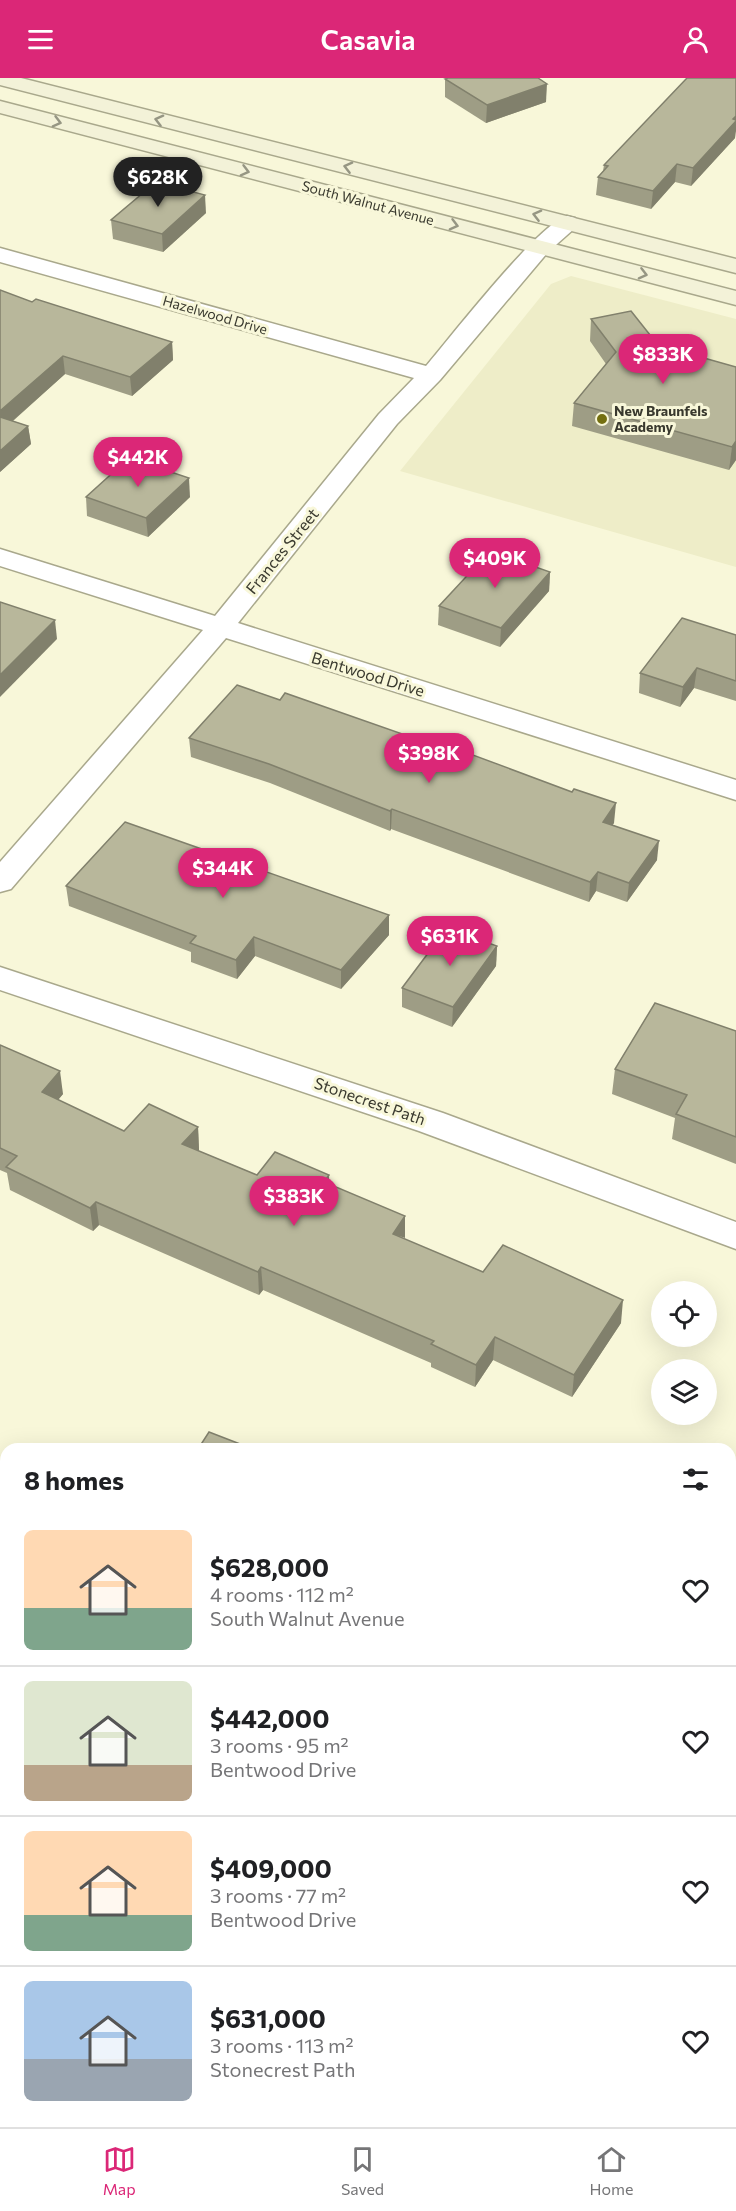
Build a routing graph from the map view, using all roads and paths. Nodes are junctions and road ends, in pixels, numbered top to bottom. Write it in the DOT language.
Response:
graph roads {
  1 [pos="0,79"];
  2 [pos="0,107"];
  3 [pos="567,223"];
  4 [pos="540,247"];
  5 [pos="0,255"];
  6 [pos="736,266"];
  7 [pos="736,298"];
  8 [pos="431,375"];
  9 [pos="0,557"];
  10 [pos="220,628"];
  11 [pos="736,790"];
  12 [pos="0,882"];
  13 [pos="0,978"];
  14 [pos="736,1236"];
  3 -- 1 [label="street, South Walnut Avenue, one-way"];
  2 -- 4 [label="street, South Walnut Avenue, one-way"];
  3 -- 4 [label="street, Frances Street"];
  3 -- 6 [label="street, South Walnut Avenue"];
  4 -- 7 [label="street, South Walnut Avenue, one-way"];
  4 -- 8 [label="street, Frances Street"];
  5 -- 8 [label="street, Hazelwood Drive"];
  8 -- 10 [label="street, Frances Street"];
  9 -- 10 [label="street, Bentwood Drive"];
  10 -- 11 [label="street, Bentwood Drive"];
  10 -- 12 [label="street, Frances Street"];
  13 -- 14 [label="street, Stonecrest Path"];
}
